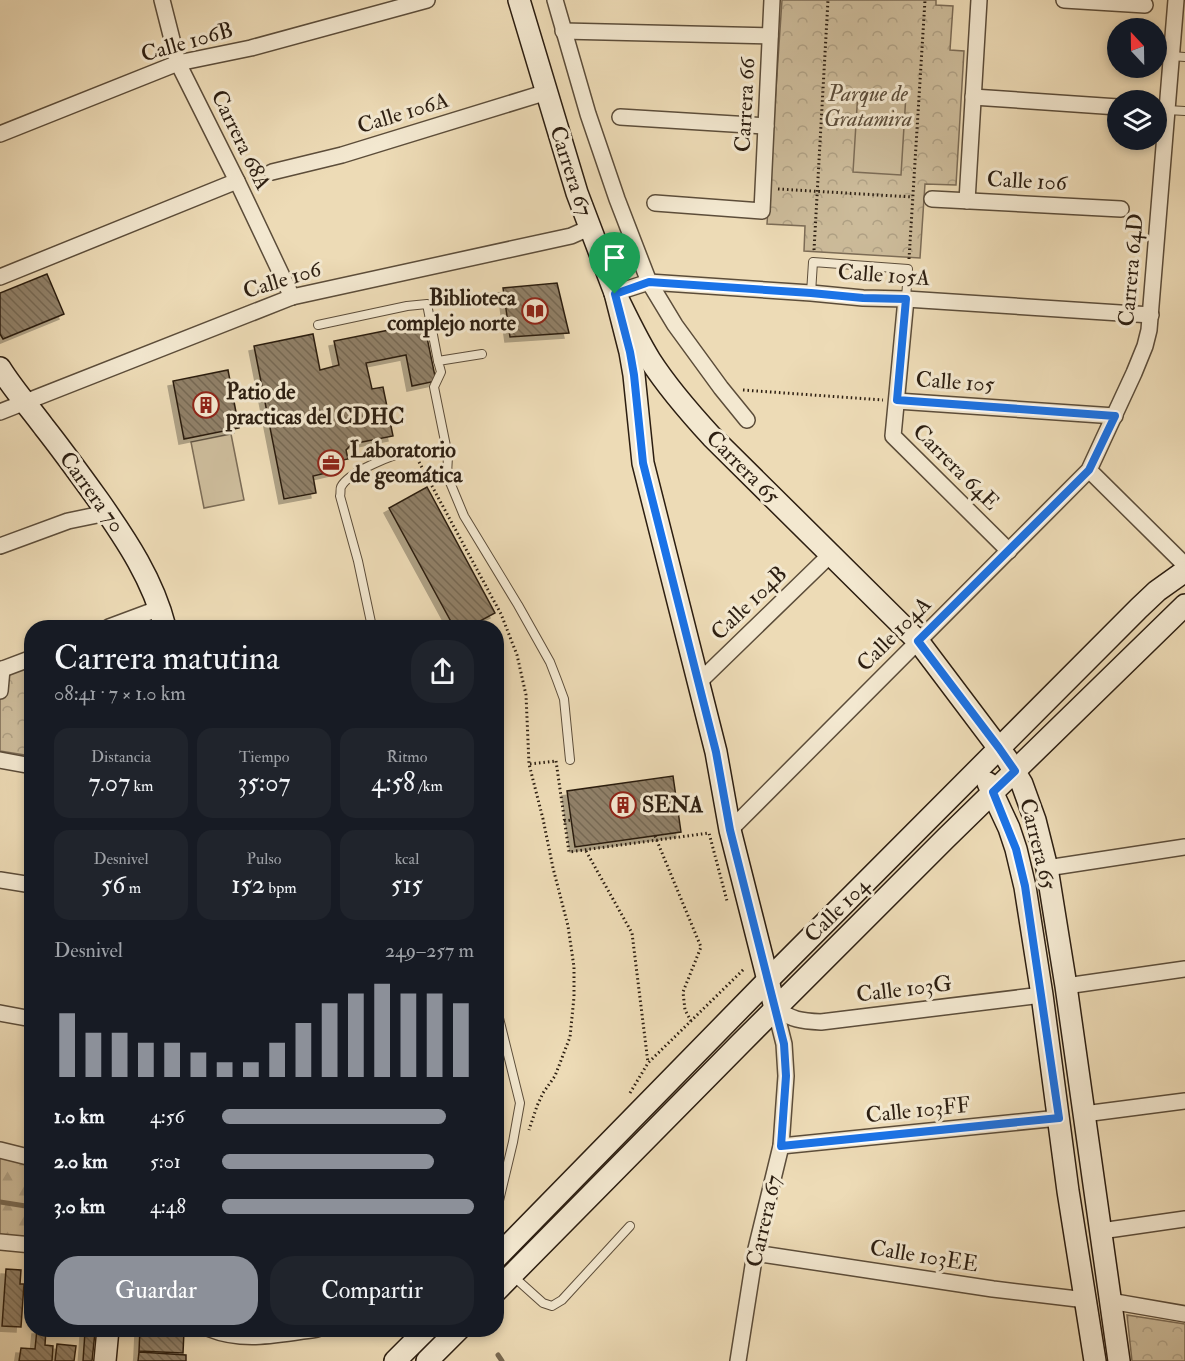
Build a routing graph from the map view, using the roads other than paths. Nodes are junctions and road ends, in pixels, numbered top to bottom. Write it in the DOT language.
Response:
graph roads {
  1 [pos="162,0"];
  2 [pos="427,0"];
  3 [pos="519,0"];
  4 [pos="555,0"];
  5 [pos="772,0"];
  6 [pos="978,0"];
  7 [pos="1064,0"];
  8 [pos="1176,0"];
  9 [pos="1145,5"];
  10 [pos="563,30"];
  11 [pos="770,36"];
  12 [pos="1178,57"];
  13 [pos="178,63"];
  14 [pos="547,93"];
  15 [pos="1167,93"];
  16 [pos="973,97"];
  17 [pos="1107,106"];
  18 [pos="1167,110"];
  19 [pos="1185,111"];
  20 [pos="620,117"];
  21 [pos="766,126"];
  22 [pos="0,134"];
  23 [pos="1160,150"];
  24 [pos="272,172"];
  25 [pos="237,181"];
  26 [pos="932,199"];
  27 [pos="967,201"];
  28 [pos="655,203"];
  29 [pos="1121,209"];
  30 [pos="589,228"];
  31 [pos="0,278"];
  32 [pos="649,282"];
  33 [pos="811,293"];
  34 [pos="615,294"];
  35 [pos="292,297"];
  36 [pos="906,299"];
  37 [pos="1151,315"];
  38 [pos="318,326"];
  39 [pos="482,354"];
  40 [pos="438,361"];
  41 [pos="0,368"];
  42 [pos="897,400"];
  43 [pos="25,402"];
  44 [pos="0,412"];
  45 [pos="1115,416"];
  46 [pos="747,420"];
  47 [pos="448,456"];
  48 [pos="1089,470"];
  49 [pos="107,513"];
  50 [pos="0,546"];
  51 [pos="1008,551"];
  52 [pos="831,554"];
  53 [pos="1185,565"];
  54 [pos="1185,571"];
  55 [pos="1185,605"];
  56 [pos="162,617"];
  57 [pos="146,620"];
  58 [pos="371,620"];
  59 [pos="918,641"];
  60 [pos="24,660"];
  61 [pos="1,669"];
  62 [pos="698,683"];
  63 [pos="0,691"];
  64 [pos="999,748"];
  65 [pos="0,760"];
  66 [pos="570,760"];
  67 [pos="24,764"];
  68 [pos="979,768"];
  69 [pos="1015,771"];
  70 [pos="993,792"];
  71 [pos="730,830"];
  72 [pos="1185,847"];
  73 [pos="1047,868"];
  74 [pos="0,880"];
  75 [pos="24,884"];
  76 [pos="1185,969"];
  77 [pos="768,980"];
  78 [pos="1066,986"];
  79 [pos="1042,995"];
  80 [pos="775,1008"];
  81 [pos="0,1013"];
  82 [pos="24,1018"];
  83 [pos="504,1038"];
  84 [pos="1185,1101"];
  85 [pos="1084,1114"];
  86 [pos="1059,1118"];
  87 [pos="781,1146"];
  88 [pos="0,1150"];
  89 [pos="24,1156"];
  90 [pos="504,1179"];
  91 [pos="1185,1219"];
  92 [pos="630,1226"];
  93 [pos="1101,1231"];
  94 [pos="0,1242"];
  95 [pos="24,1244"];
  96 [pos="504,1250"];
  97 [pos="755,1253"];
  98 [pos="511,1275"];
  99 [pos="504,1282"];
  100 [pos="1086,1300"];
  101 [pos="1110,1301"];
  102 [pos="1185,1314"];
  103 [pos="107,1337"];
  104 [pos="419,1337"];
  105 [pos="451,1337"];
  106 [pos="105,1361"];
  107 [pos="395,1361"];
  108 [pos="427,1361"];
  109 [pos="738,1361"];
  110 [pos="1095,1361"];
  111 [pos="1119,1361"];
  1 -- 13 [label="street, Carrera 68A"];
  2 -- 13 [label="street, Calle 106B"];
  3 -- 14 [label="main road, Carrera 67"];
  4 -- 10 [label="street, Carrera 67"];
  5 -- 11 [label="street, Carrera 66"];
  6 -- 16 [label="street"];
  7 -- 9 [label="street"];
  8 -- 12 [label="street, Carrera 64D"];
  10 -- 11 [label="street"];
  10 -- 32 [label="street, Carrera 67"];
  11 -- 21 [label="street, Carrera 66"];
  12 -- 15 [label="street, Carrera 64D"];
  13 -- 22 [label="street, Calle 106B"];
  13 -- 25 [label="street, Carrera 68A"];
  14 -- 24 [label="street, Calle 106A"];
  14 -- 30 [label="main road, Carrera 67"];
  16 -- 17 [label="street"];
  16 -- 27 [label="street"];
  18 -- 19 [label="lane"];
  20 -- 21 [label="street"];
  21 -- 28 [label="street, Carrera 66"];
  23 -- 37 [label="street, Carrera 64D"];
  25 -- 31 [label="street"];
  25 -- 35 [label="street, Carrera 68A"];
  26 -- 27 [label="street, Calle 106"];
  27 -- 29 [label="street, Calle 106"];
  30 -- 34 [label="main road, Carrera 67"];
  30 -- 35 [label="street, Calle 106"];
  32 -- 33 [label="street, Calle 105A"];
  32 -- 34 [label="street, Calle 105A"];
  32 -- 46 [label="street, Carrera 67"];
  33 -- 36 [label="street, Calle 105A"];
  33 -- 36 [label="lane"];
  34 -- 52 [label="main road, Carrera 65"];
  34 -- 62 [label="main road, Carrera 67"];
  35 -- 43 [label="street, Calle 106"];
  36 -- 37 [label="street, Calle 105A"];
  36 -- 42 [label="street, Carrera 64E"];
  37 -- 45 [label="street, Carrera 64D"];
  38 -- 40 [label="lane"];
  39 -- 40 [label="lane"];
  40 -- 47 [label="lane"];
  41 -- 43 [label="main road, Carrera 70"];
  42 -- 45 [label="street, Calle 105"];
  42 -- 51 [label="street, Carrera 64E"];
  43 -- 44 [label="street, Calle 106"];
  43 -- 49 [label="main road, Carrera 70"];
  45 -- 48 [label="street, Carrera 64D"];
  47 -- 58 [label="lane"];
  47 -- 66 [label="lane"];
  48 -- 51 [label="street, Calle 104A"];
  48 -- 53 [label="street"];
  49 -- 50 [label="street"];
  49 -- 56 [label="main road, Carrera 70"];
  51 -- 59 [label="street, Calle 104A"];
  52 -- 59 [label="main road, Carrera 65"];
  52 -- 62 [label="street, Calle 104B"];
  54 -- 64 [label="main road, Calle 104"];
  55 -- 69 [label="main road, Calle 104"];
  56 -- 57 [label="street"];
  59 -- 64 [label="main road, Carrera 65"];
  59 -- 71 [label="street, Calle 104A"];
  60 -- 61 [label="street"];
  61 -- 63 [label="street"];
  62 -- 71 [label="main road, Carrera 67"];
  64 -- 68 [label="main road, Calle 104"];
  64 -- 69 [label="main road, Carrera 65"];
  65 -- 67 [label="street"];
  68 -- 70 [label="main road, Carrera 65"];
  68 -- 77 [label="main road, Calle 104"];
  69 -- 70 [label="main road, Calle 104"];
  69 -- 73 [label="main road, Carrera 65"];
  70 -- 79 [label="main road, Carrera 65"];
  70 -- 80 [label="main road, Calle 104"];
  71 -- 77 [label="main road, Carrera 67"];
  72 -- 73 [label="street"];
  73 -- 78 [label="main road, Carrera 65"];
  74 -- 75 [label="street"];
  76 -- 78 [label="street"];
  77 -- 80 [label="main road, Carrera 67"];
  77 -- 96 [label="main road, Calle 104"];
  78 -- 85 [label="main road, Carrera 65"];
  79 -- 80 [label="street, Calle 103G"];
  79 -- 86 [label="main road, Carrera 65"];
  80 -- 87 [label="street, Carrera 67"];
  80 -- 98 [label="main road, Calle 104"];
  81 -- 82 [label="street"];
  83 -- 90 [label="lane"];
  84 -- 85 [label="street"];
  85 -- 93 [label="main road, Carrera 65"];
  86 -- 87 [label="street, Calle 103FF"];
  86 -- 100 [label="main road, Carrera 65"];
  87 -- 97 [label="street, Carrera 67"];
  88 -- 89 [label="street"];
  91 -- 93 [label="street"];
  92 -- 98 [label="lane"];
  93 -- 101 [label="main road, Carrera 65"];
  94 -- 95 [label="street"];
  97 -- 100 [label="street, Calle 103EE"];
  97 -- 109 [label="street, Carrera 67"];
  98 -- 99 [label="main road, Calle 104"];
  100 -- 110 [label="main road, Carrera 65"];
  101 -- 102 [label="street"];
  101 -- 111 [label="main road, Carrera 65"];
  103 -- 106 [label="main road"];
  104 -- 107 [label="main road"];
  105 -- 108 [label="main road"];
}
